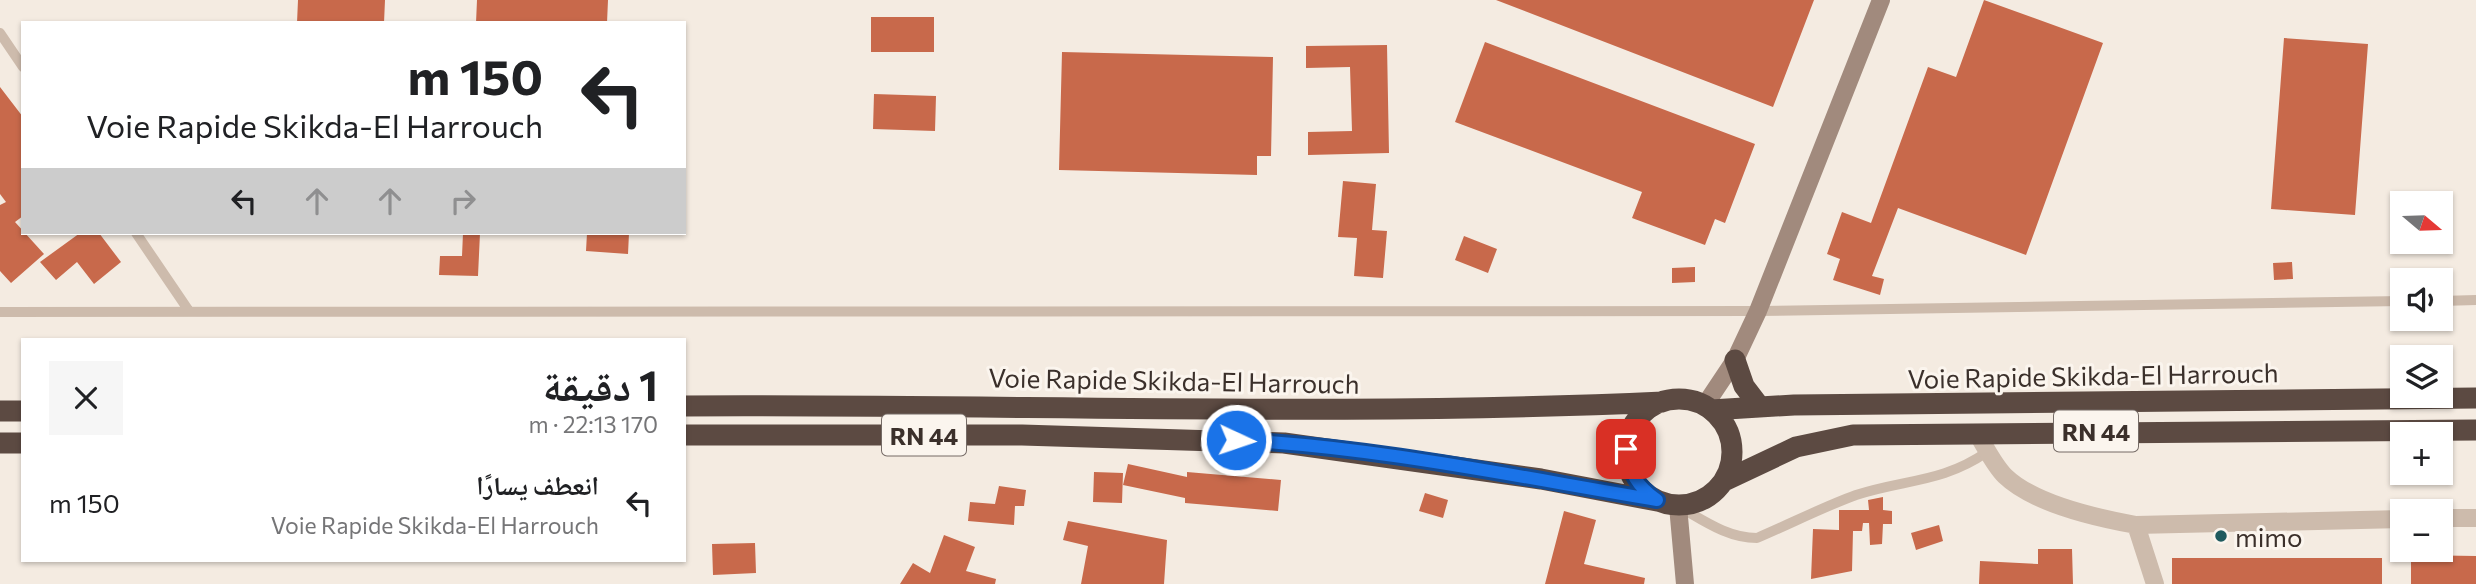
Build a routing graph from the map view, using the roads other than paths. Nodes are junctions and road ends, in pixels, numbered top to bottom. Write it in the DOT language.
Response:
graph roads {
  1 [pos="1881,0"];
  2 [pos="0,33"];
  3 [pos="21,64"];
  4 [pos="137,235"];
  5 [pos="2476,300"];
  6 [pos="2390,301"];
  7 [pos="2453,301"];
  8 [pos="189,311"];
  9 [pos="1758,311"];
  10 [pos="0,312"];
  11 [pos="1735,360"];
  12 [pos="2476,398"];
  13 [pos="1663,402"];
  14 [pos="686,407"];
  15 [pos="1708,407"];
  16 [pos="1760,407"];
  17 [pos="0,411"];
  18 [pos="21,411"];
  19 [pos="2476,430"];
  20 [pos="686,435"];
  21 [pos="0,443"];
  22 [pos="21,443"];
  23 [pos="1983,443"];
  24 [pos="1724,481"];
  25 [pos="1667,503"];
  26 [pos="2453,518"];
  27 [pos="2476,518"];
  28 [pos="2390,519"];
  29 [pos="2136,524"];
  30 [pos="1685,584"];
  31 [pos="2155,584"];
  1 -- 9 [label="street"];
  2 -- 3 [label="lane"];
  4 -- 8 [label="lane"];
  5 -- 7 [label="lane"];
  6 -- 9 [label="lane"];
  8 -- 9 [label="lane"];
  8 -- 10 [label="lane"];
  9 -- 11 [label="street"];
  11 -- 15 [label="street"];
  11 -- 16 [label="highway"];
  12 -- 16 [label="highway, Voie Rapide Skikda-El Harrouch / RN 44"];
  13 -- 14 [label="highway, Voie Rapide Skikda-El Harrouch / RN 44"];
  13 -- 15 [label="highway, Voie Rapide Skikda-El Harrouch"];
  13 -- 25 [label="highway"];
  15 -- 16 [label="highway, Voie Rapide Skikda-El Harrouch / RN 44"];
  15 -- 24 [label="highway"];
  17 -- 18 [label="highway"];
  19 -- 23 [label="highway, RN 44"];
  20 -- 25 [label="highway, RN 44"];
  21 -- 22 [label="highway"];
  23 -- 24 [label="highway, RN 44"];
  23 -- 25 [label="lane"];
  23 -- 29 [label="street"];
  24 -- 25 [label="highway"];
  25 -- 30 [label="street"];
  26 -- 27 [label="street"];
  28 -- 29 [label="street"];
  29 -- 31 [label="street"];
}
